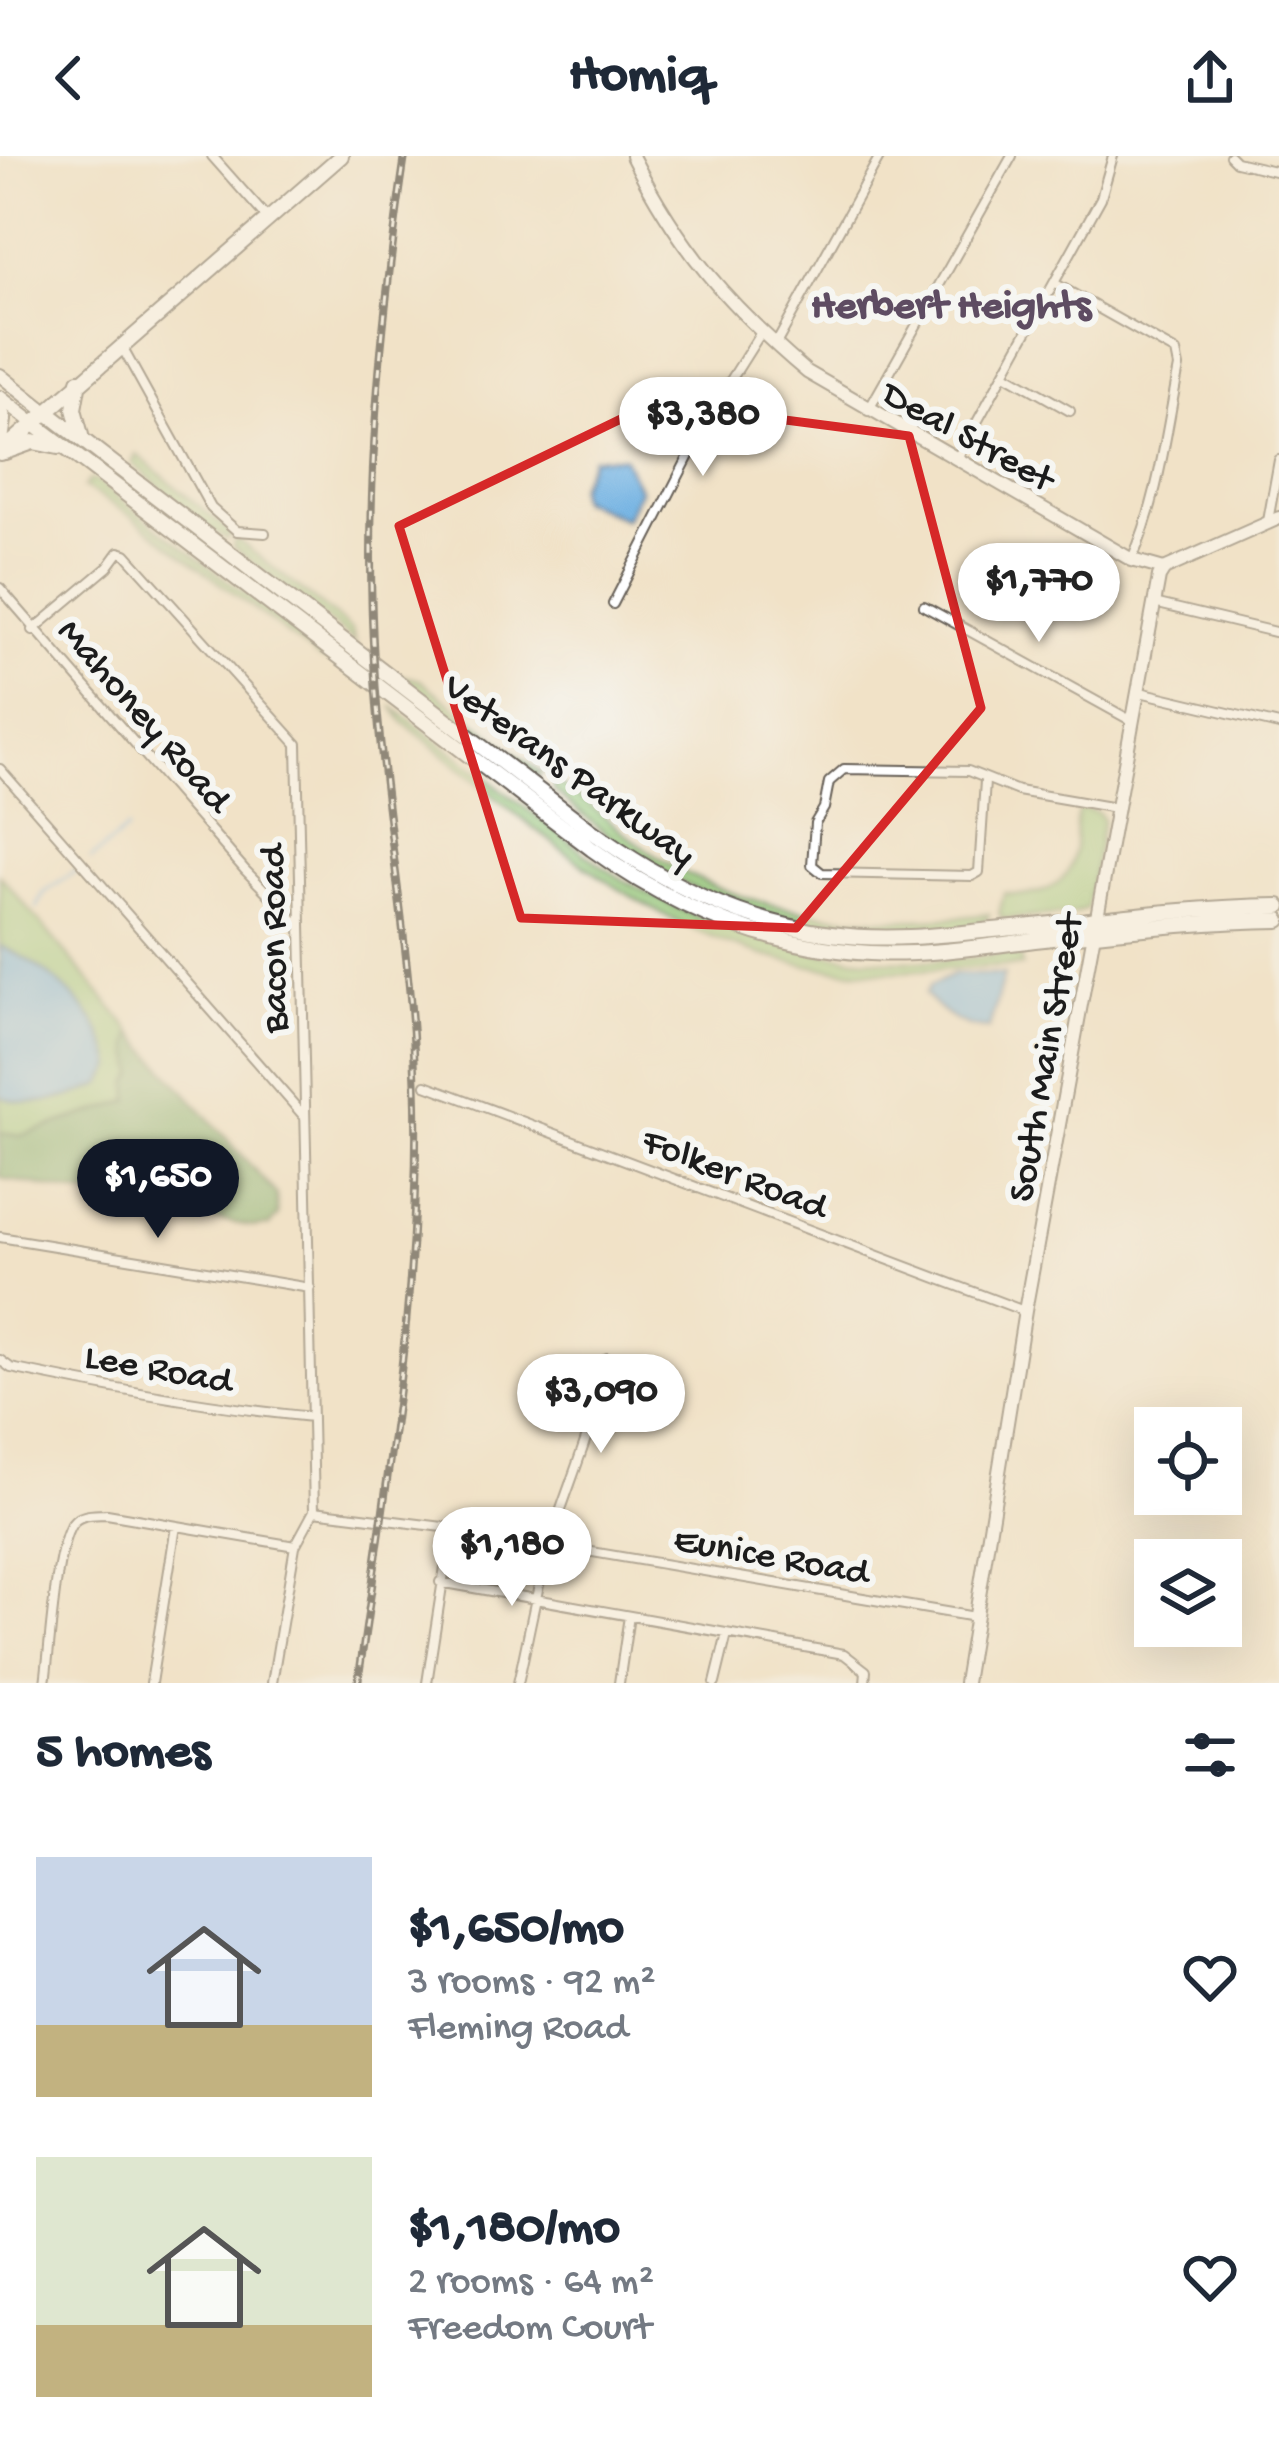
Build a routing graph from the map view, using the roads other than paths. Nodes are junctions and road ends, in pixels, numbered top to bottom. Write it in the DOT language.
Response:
graph roads {
  1 [pos="212,156"];
  2 [pos="341,156"];
  3 [pos="632,156"];
  4 [pos="880,156"];
  5 [pos="1012,156"];
  6 [pos="1113,156"];
  7 [pos="1233,159"];
  8 [pos="1279,172"];
  9 [pos="268,219"];
  10 [pos="1054,283"];
  11 [pos="760,334"];
  12 [pos="120,344"];
  13 [pos="775,345"];
  14 [pos="1005,374"];
  15 [pos="0,375"];
  16 [pos="80,381"];
  17 [pos="0,397"];
  18 [pos="0,408"];
  19 [pos="46,411"];
  20 [pos="868,411"];
  21 [pos="1070,411"];
  22 [pos="33,422"];
  23 [pos="83,440"];
  24 [pos="68,450"];
  25 [pos="0,451"];
  26 [pos="1279,460"];
  27 [pos="956,461"];
  28 [pos="1273,520"];
  29 [pos="265,533"];
  30 [pos="1132,560"];
  31 [pos="1164,569"];
  32 [pos="0,588"];
  33 [pos="1154,603"];
  34 [pos="613,604"];
  35 [pos="924,606"];
  36 [pos="33,630"];
  37 [pos="1279,633"];
  38 [pos="1140,692"];
  39 [pos="1133,722"];
  40 [pos="1279,725"];
  41 [pos="0,769"];
  42 [pos="985,781"];
  43 [pos="1118,808"];
  44 [pos="1279,906"];
  45 [pos="1279,920"];
  46 [pos="1097,925"];
  47 [pos="301,926"];
  48 [pos="426,1085"];
  49 [pos="304,1116"];
  50 [pos="0,1237"];
  51 [pos="310,1288"];
  52 [pos="1025,1311"];
  53 [pos="608,1358"];
  54 [pos="0,1360"];
  55 [pos="312,1417"];
  56 [pos="314,1511"];
  57 [pos="176,1526"];
  58 [pos="451,1528"];
  59 [pos="549,1544"];
  60 [pos="295,1546"];
  61 [pos="440,1582"];
  62 [pos="537,1598"];
  63 [pos="628,1616"];
  64 [pos="974,1617"];
  65 [pos="728,1634"];
  66 [pos="45,1683"];
  67 [pos="151,1683"];
  68 [pos="272,1683"];
  69 [pos="427,1683"];
  70 [pos="518,1683"];
  71 [pos="619,1683"];
  72 [pos="716,1683"];
  73 [pos="865,1683"];
  74 [pos="965,1683"];
  1 -- 9 [label="street"];
  2 -- 9 [label="main road"];
  3 -- 11 [label="street, Deal Street"];
  4 -- 13 [label="street"];
  5 -- 20 [label="street"];
  6 -- 10 [label="street"];
  7 -- 8 [label="street"];
  9 -- 12 [label="main road"];
  10 -- 14 [label="street"];
  10 -- 30 [label="street"];
  11 -- 13 [label="street, Deal Street"];
  11 -- 34 [label="street"];
  12 -- 16 [label="main road"];
  12 -- 29 [label="street"];
  13 -- 20 [label="street, Deal Street"];
  14 -- 21 [label="street"];
  14 -- 27 [label="street"];
  15 -- 19 [label="street, Veterans Parkway"];
  16 -- 19 [label="main road"];
  16 -- 23 [label="main road"];
  17 -- 22 [label="street, Veterans Parkway"];
  18 -- 25 [label="main road"];
  19 -- 22 [label="main road"];
  19 -- 23 [label="main road, Veterans Parkway"];
  20 -- 27 [label="street, Deal Street"];
  22 -- 24 [label="main road, Veterans Parkway"];
  22 -- 25 [label="main road"];
  23 -- 46 [label="main road, Veterans Parkway"];
  24 -- 25 [label="main road"];
  24 -- 46 [label="main road, Veterans Parkway"];
  26 -- 28 [label="street"];
  27 -- 30 [label="street, Deal Street"];
  28 -- 31 [label="street"];
  30 -- 31 [label="street, Deal Street"];
  31 -- 33 [label="street, South Main Street"];
  32 -- 36 [label="street, Mahoney Road"];
  33 -- 37 [label="street"];
  33 -- 38 [label="street, South Main Street"];
  35 -- 39 [label="street"];
  36 -- 47 [label="street, Mahoney Road"];
  36 -- 47 [label="street, Bacon Road"];
  38 -- 39 [label="street, South Main Street"];
  38 -- 40 [label="street"];
  39 -- 43 [label="street, South Main Street"];
  41 -- 49 [label="street"];
  42 -- 42 [label="street"];
  42 -- 43 [label="street"];
  43 -- 46 [label="street, South Main Street"];
  44 -- 46 [label="main road, Veterans Parkway"];
  45 -- 46 [label="main road, Veterans Parkway"];
  46 -- 52 [label="street, South Main Street"];
  47 -- 49 [label="street, Bacon Road"];
  48 -- 52 [label="street, Folker Road"];
  49 -- 51 [label="street, Bacon Road"];
  50 -- 51 [label="street"];
  51 -- 55 [label="street, Bacon Road"];
  52 -- 64 [label="street, South Main Street"];
  53 -- 59 [label="street"];
  54 -- 55 [label="street, Lee Road"];
  55 -- 56 [label="street, Bacon Road"];
  56 -- 58 [label="street, Eunice Road"];
  56 -- 60 [label="street"];
  57 -- 60 [label="street"];
  57 -- 66 [label="street"];
  57 -- 67 [label="street"];
  58 -- 59 [label="street, Eunice Road"];
  58 -- 61 [label="street"];
  59 -- 62 [label="street"];
  59 -- 64 [label="street, Eunice Road"];
  60 -- 68 [label="street"];
  61 -- 62 [label="street"];
  61 -- 69 [label="street"];
  62 -- 63 [label="street"];
  62 -- 70 [label="street"];
  63 -- 65 [label="street"];
  63 -- 71 [label="street"];
  64 -- 74 [label="street, South Main Street"];
  65 -- 72 [label="street"];
  65 -- 73 [label="street"];
}
